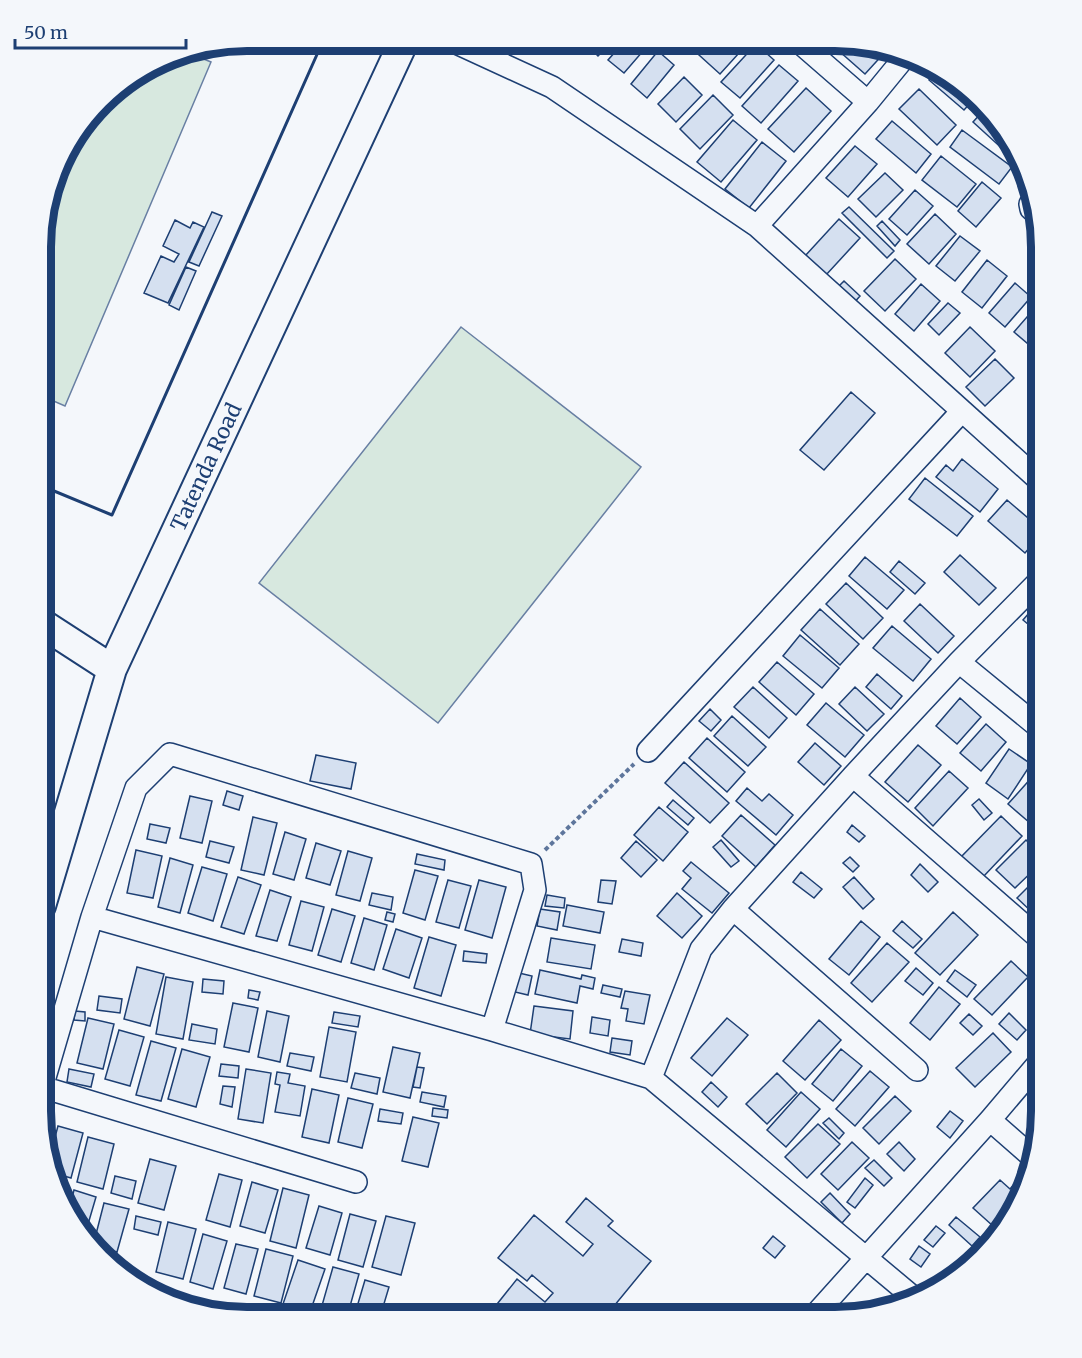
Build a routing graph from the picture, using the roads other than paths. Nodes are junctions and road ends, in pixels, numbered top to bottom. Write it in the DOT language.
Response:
graph roads {
  1 [pos="399,51"];
  2 [pos="474,51"];
  3 [pos="809,51"];
  4 [pos="900,63"];
  5 [pos="868,102"];
  6 [pos="757,226"];
  7 [pos="962,411"];
  8 [pos="1031,473"];
  9 [pos="1031,589"];
  10 [pos="51,629"];
  11 [pos="959,662"];
  12 [pos="112,669"];
  13 [pos="1031,721"];
  14 [pos="648,751"];
  15 [pos="853,776"];
  16 [pos="51,873"];
  17 [pos="733,909"];
  18 [pos="92,917"];
  19 [pos="1031,931"];
  20 [pos="492,1030"];
  21 [pos="51,1055"];
  22 [pos="917,1070"];
  23 [pos="1031,1072"];
  24 [pos="651,1078"];
  25 [pos="51,1092"];
  26 [pos="990,1120"];
  27 [pos="1026,1152"];
  28 [pos="356,1182"];
  29 [pos="866,1257"];
  30 [pos="908,1293"];
  31 [pos="822,1307"];
  1 -- 12 [label="street, Tatenda Road"];
  2 -- 6 [label="street"];
  3 -- 5 [label="street"];
  4 -- 5 [label="street"];
  5 -- 6 [label="street"];
  6 -- 7 [label="street"];
  7 -- 8 [label="street"];
  7 -- 14 [label="street"];
  9 -- 11 [label="street"];
  10 -- 12 [label="street"];
  11 -- 13 [label="street"];
  11 -- 15 [label="street"];
  12 -- 16 [label="street, Tatenda Road"];
  15 -- 17 [label="street"];
  15 -- 19 [label="street"];
  17 -- 22 [label="street"];
  17 -- 24 [label="street"];
  18 -- 20 [label="street"];
  18 -- 20 [label="street"];
  18 -- 21 [label="street"];
  20 -- 24 [label="street"];
  23 -- 26 [label="street"];
  24 -- 29 [label="street"];
  25 -- 28 [label="street"];
  26 -- 27 [label="street"];
  26 -- 29 [label="street"];
  29 -- 30 [label="street"];
  29 -- 31 [label="street"];
}
